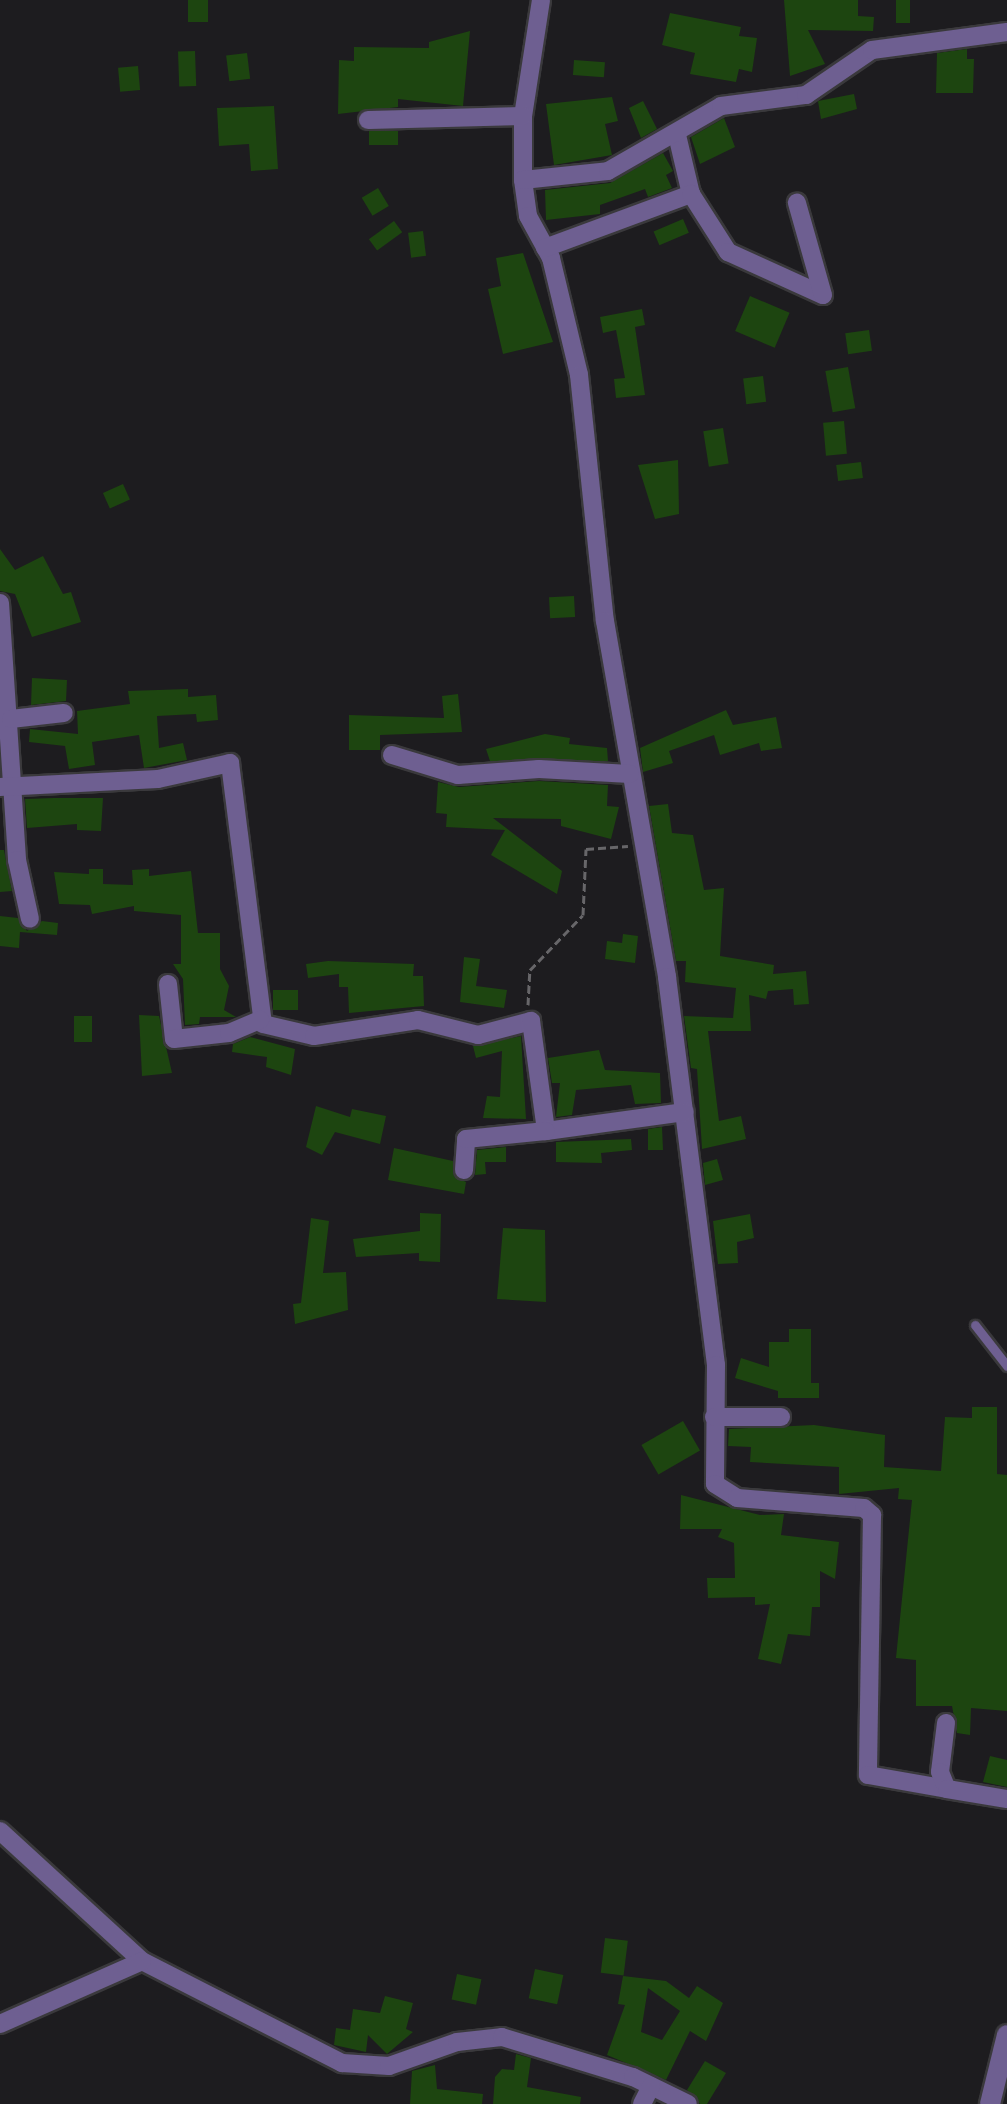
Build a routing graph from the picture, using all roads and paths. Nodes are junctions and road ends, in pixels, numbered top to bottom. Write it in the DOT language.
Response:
graph roads {
  1 [pos="541,0"];
  2 [pos="1007,32"];
  3 [pos="523,116"];
  4 [pos="368,120"];
  5 [pos="677,135"];
  6 [pos="523,180"];
  7 [pos="691,194"];
  8 [pos="797,203"];
  9 [pos="545,248"];
  10 [pos="0,603"];
  11 [pos="64,713"];
  12 [pos="11,719"];
  13 [pos="392,755"];
  14 [pos="630,774"];
  15 [pos="7,786"];
  16 [pos="640,845"];
  17 [pos="30,919"];
  18 [pos="168,984"];
  19 [pos="260,1020"];
  20 [pos="531,1021"];
  21 [pos="685,1112"];
  22 [pos="546,1131"];
  23 [pos="464,1170"];
  24 [pos="975,1325"];
  25 [pos="1007,1366"];
  26 [pos="714,1417"];
  27 [pos="781,1417"];
  28 [pos="946,1723"];
  29 [pos="947,1789"];
  30 [pos="1007,1799"];
  31 [pos="0,1831"];
  32 [pos="142,1961"];
  33 [pos="0,2024"];
  34 [pos="1007,2035"];
  35 [pos="651,2086"];
  36 [pos="642,2104"];
  37 [pos="688,2104"];
  38 [pos="990,2104"];
  1 -- 3 [label="street"];
  2 -- 5 [label="street"];
  3 -- 4 [label="street"];
  3 -- 6 [label="street"];
  5 -- 6 [label="street"];
  5 -- 7 [label="street"];
  6 -- 9 [label="street"];
  7 -- 8 [label="street"];
  7 -- 9 [label="street"];
  9 -- 14 [label="street"];
  10 -- 12 [label="street"];
  11 -- 12 [label="street"];
  12 -- 15 [label="street"];
  13 -- 14 [label="street"];
  14 -- 16 [label="street"];
  15 -- 17 [label="street"];
  15 -- 19 [label="street"];
  16 -- 20 [label="path"];
  16 -- 21 [label="street"];
  18 -- 19 [label="street"];
  19 -- 20 [label="street"];
  20 -- 22 [label="street"];
  21 -- 22 [label="street"];
  21 -- 26 [label="street"];
  22 -- 23 [label="street"];
  24 -- 25 [label="lane"];
  26 -- 27 [label="street"];
  26 -- 29 [label="street"];
  28 -- 29 [label="street"];
  29 -- 30 [label="street"];
  31 -- 32 [label="street"];
  32 -- 33 [label="street"];
  32 -- 35 [label="street"];
  34 -- 38 [label="street"];
  35 -- 36 [label="street"];
  35 -- 37 [label="street"];
}
